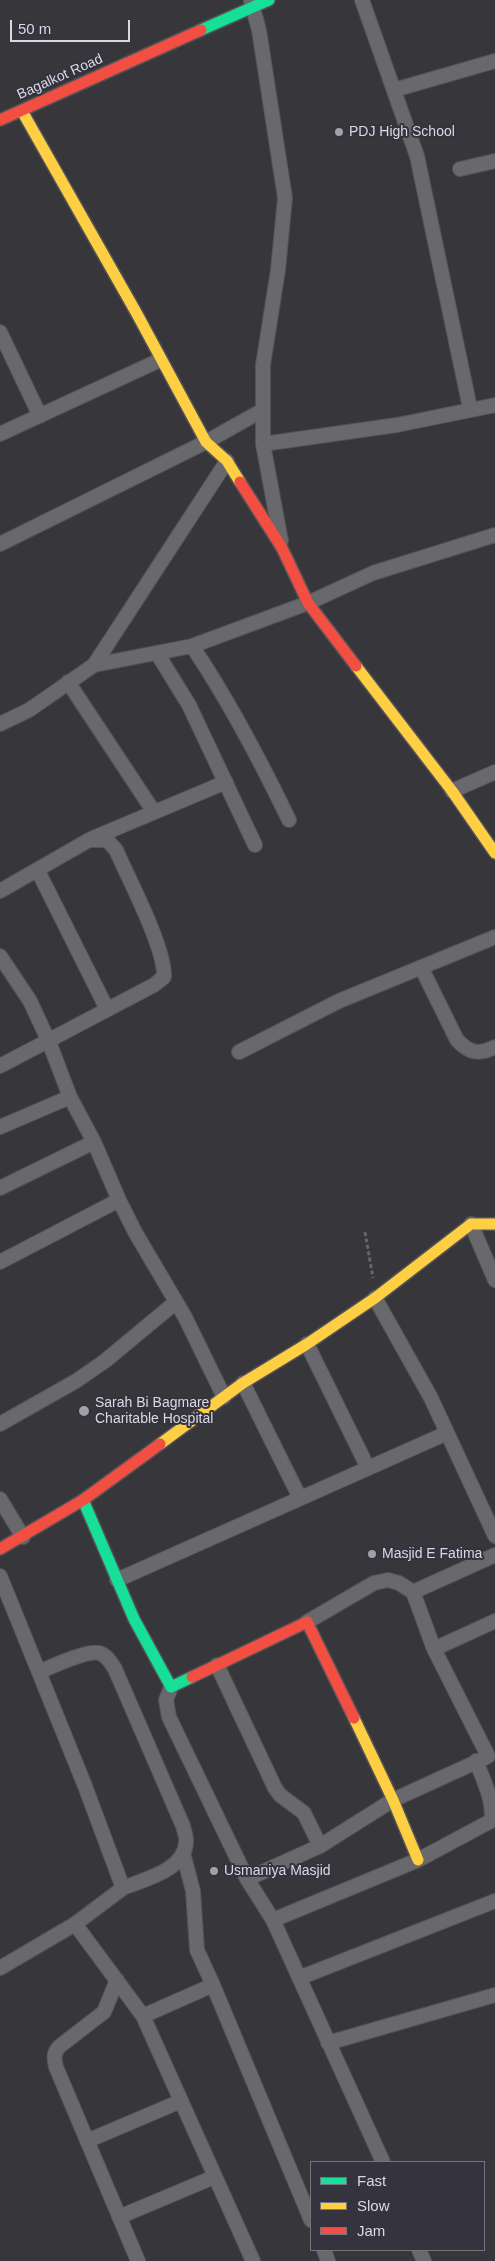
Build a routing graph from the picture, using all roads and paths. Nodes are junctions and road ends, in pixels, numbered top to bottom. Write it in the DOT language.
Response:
graph roads {
  1 [pos="269,0"];
  2 [pos="362,0"];
  3 [pos="252,3"];
  4 [pos="495,61"];
  5 [pos="394,90"];
  6 [pos="22,111"];
  7 [pos="0,120"];
  8 [pos="495,161"];
  9 [pos="460,169"];
  10 [pos="0,332"];
  11 [pos="160,360"];
  12 [pos="495,405"];
  13 [pos="470,408"];
  14 [pos="263,410"];
  15 [pos="40,416"];
  16 [pos="0,434"];
  17 [pos="206,442"];
  18 [pos="264,444"];
  19 [pos="227,461"];
  20 [pos="495,535"];
  21 [pos="0,544"];
  22 [pos="282,548"];
  23 [pos="308,603"];
  24 [pos="192,646"];
  25 [pos="158,652"];
  26 [pos="94,665"];
  27 [pos="68,682"];
  28 [pos="0,724"];
  29 [pos="495,772"];
  30 [pos="226,782"];
  31 [pos="452,792"];
  32 [pos="154,812"];
  33 [pos="290,820"];
  34 [pos="89,840"];
  35 [pos="255,845"];
  36 [pos="495,853"];
  37 [pos="38,871"];
  38 [pos="0,891"];
  39 [pos="495,937"];
  40 [pos="0,956"];
  41 [pos="421,967"];
  42 [pos="107,1009"];
  43 [pos="49,1042"];
  44 [pos="495,1047"];
  45 [pos="239,1052"];
  46 [pos="0,1066"];
  47 [pos="70,1097"];
  48 [pos="0,1127"];
  49 [pos="94,1142"];
  50 [pos="0,1188"];
  51 [pos="119,1200"];
  52 [pos="471,1224"];
  53 [pos="495,1224"];
  54 [pos="365,1232"];
  55 [pos="0,1262"];
  56 [pos="495,1280"];
  57 [pos="375,1298"];
  58 [pos="176,1302"];
  59 [pos="307,1344"];
  60 [pos="243,1383"];
  61 [pos="224,1397"];
  62 [pos="0,1424"];
  63 [pos="447,1432"];
  64 [pos="368,1468"];
  65 [pos="300,1498"];
  66 [pos="0,1499"];
  67 [pos="83,1500"];
  68 [pos="495,1536"];
  69 [pos="23,1537"];
  70 [pos="0,1549"];
  71 [pos="495,1555"];
  72 [pos="0,1576"];
  73 [pos="117,1580"];
  74 [pos="413,1592"];
  75 [pos="495,1621"];
  76 [pos="307,1622"];
  77 [pos="434,1649"];
  78 [pos="217,1665"];
  79 [pos="39,1672"];
  80 [pos="170,1686"];
  81 [pos="487,1757"];
  82 [pos="393,1800"];
  83 [pos="320,1846"];
  84 [pos="183,1853"];
  85 [pos="418,1860"];
  86 [pos="247,1879"];
  87 [pos="124,1888"];
  88 [pos="495,1901"];
  89 [pos="273,1920"];
  90 [pos="75,1924"];
  91 [pos="0,1968"];
  92 [pos="299,1978"];
  93 [pos="117,1980"];
  94 [pos="213,1985"];
  95 [pos="495,1995"];
  96 [pos="144,2016"];
  97 [pos="328,2043"];
  98 [pos="181,2101"];
  99 [pos="87,2142"];
  100 [pos="383,2161"];
  101 [pos="214,2177"];
  102 [pos="119,2218"];
  103 [pos="310,2218"];
  104 [pos="138,2261"];
  105 [pos="253,2261"];
  1 -- 3 [label="street, Bagalkot Road"];
  2 -- 5 [label="street"];
  3 -- 6 [label="street, Bagalkot Road"];
  3 -- 14 [label="street"];
  4 -- 5 [label="street"];
  5 -- 13 [label="street"];
  6 -- 7 [label="street, Bagalkot Road"];
  6 -- 11 [label="street"];
  8 -- 9 [label="street"];
  10 -- 15 [label="street"];
  11 -- 15 [label="street"];
  11 -- 17 [label="street"];
  12 -- 13 [label="street"];
  13 -- 18 [label="street"];
  14 -- 17 [label="street"];
  14 -- 18 [label="street"];
  15 -- 16 [label="street"];
  17 -- 19 [label="street"];
  17 -- 21 [label="street"];
  18 -- 22 [label="street"];
  19 -- 22 [label="street"];
  19 -- 26 [label="street"];
  20 -- 23 [label="street"];
  22 -- 23 [label="street"];
  23 -- 24 [label="street"];
  23 -- 31 [label="street"];
  24 -- 25 [label="street"];
  24 -- 33 [label="street"];
  25 -- 26 [label="street"];
  25 -- 30 [label="street"];
  26 -- 27 [label="street"];
  27 -- 28 [label="street"];
  27 -- 32 [label="street"];
  29 -- 31 [label="street"];
  30 -- 32 [label="street"];
  30 -- 35 [label="street"];
  31 -- 36 [label="street"];
  32 -- 34 [label="street"];
  34 -- 37 [label="street"];
  34 -- 42 [label="street"];
  37 -- 38 [label="street"];
  37 -- 42 [label="street"];
  39 -- 41 [label="street"];
  40 -- 43 [label="street"];
  41 -- 44 [label="street"];
  41 -- 45 [label="street"];
  42 -- 43 [label="street"];
  43 -- 46 [label="street"];
  43 -- 47 [label="street"];
  47 -- 48 [label="street"];
  47 -- 49 [label="street"];
  49 -- 50 [label="street"];
  49 -- 51 [label="street"];
  51 -- 55 [label="street"];
  51 -- 58 [label="street"];
  52 -- 53 [label="street"];
  52 -- 56 [label="street"];
  52 -- 57 [label="street"];
  54 -- 57 [label="path"];
  57 -- 59 [label="street"];
  57 -- 63 [label="street"];
  58 -- 61 [label="street"];
  58 -- 62 [label="street"];
  59 -- 60 [label="street"];
  59 -- 64 [label="street"];
  60 -- 61 [label="street"];
  60 -- 65 [label="street"];
  61 -- 67 [label="street"];
  63 -- 64 [label="street"];
  63 -- 68 [label="street"];
  64 -- 65 [label="street"];
  65 -- 73 [label="street"];
  66 -- 69 [label="street"];
  67 -- 69 [label="street"];
  67 -- 73 [label="street"];
  69 -- 70 [label="street"];
  71 -- 74 [label="street"];
  72 -- 79 [label="street"];
  73 -- 80 [label="street"];
  74 -- 76 [label="street"];
  74 -- 77 [label="street"];
  75 -- 77 [label="street"];
  76 -- 78 [label="street"];
  76 -- 82 [label="street"];
  77 -- 81 [label="street"];
  78 -- 80 [label="street"];
  78 -- 83 [label="street"];
  79 -- 84 [label="street"];
  79 -- 87 [label="street"];
  80 -- 86 [label="street"];
  81 -- 82 [label="street"];
  81 -- 85 [label="street"];
  82 -- 83 [label="street"];
  82 -- 85 [label="street"];
  83 -- 86 [label="street"];
  84 -- 87 [label="street"];
  84 -- 94 [label="street"];
  85 -- 89 [label="street"];
  86 -- 89 [label="street"];
  87 -- 90 [label="street"];
  88 -- 92 [label="street"];
  89 -- 92 [label="street"];
  90 -- 91 [label="street"];
  90 -- 93 [label="street"];
  92 -- 97 [label="street"];
  93 -- 96 [label="street"];
  93 -- 99 [label="street"];
  94 -- 96 [label="street"];
  94 -- 103 [label="street"];
  95 -- 97 [label="street"];
  96 -- 98 [label="street"];
  97 -- 100 [label="street"];
  98 -- 99 [label="street"];
  98 -- 101 [label="street"];
  99 -- 102 [label="street"];
  101 -- 102 [label="street"];
  101 -- 105 [label="street"];
  102 -- 104 [label="street"];
}
